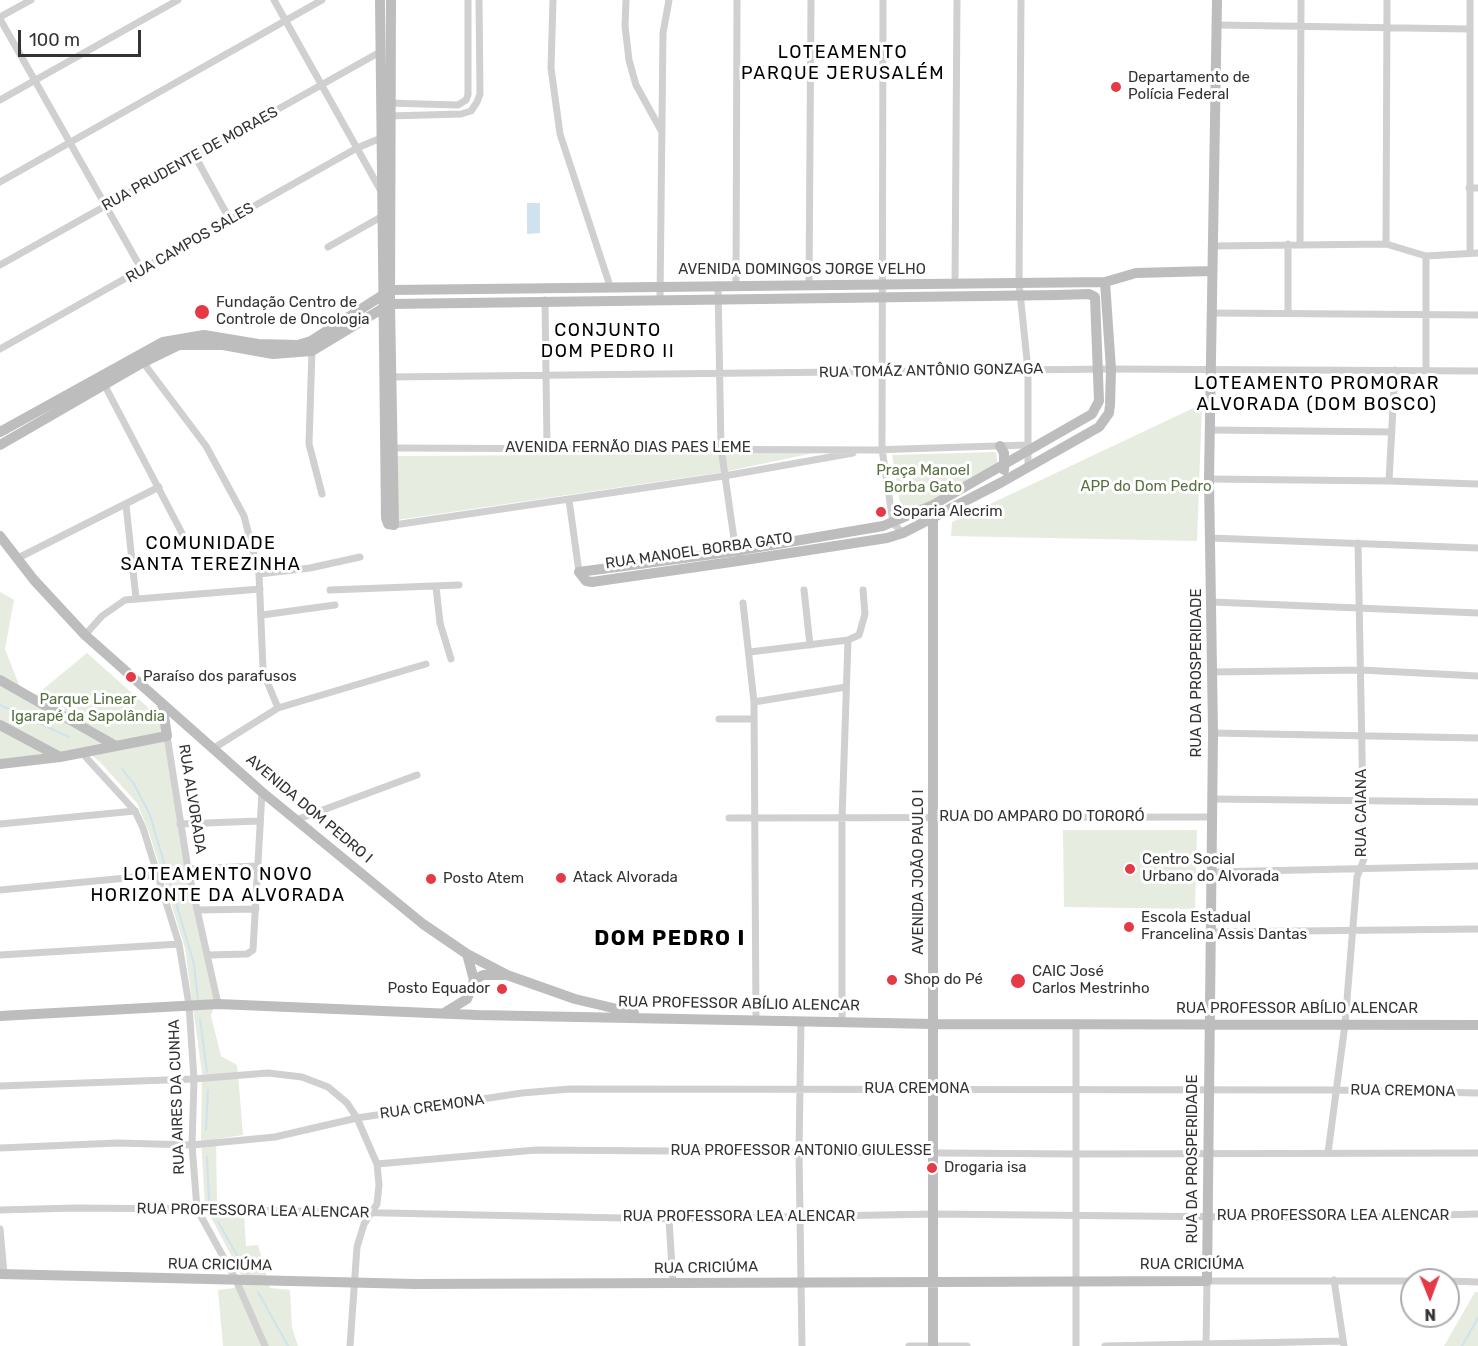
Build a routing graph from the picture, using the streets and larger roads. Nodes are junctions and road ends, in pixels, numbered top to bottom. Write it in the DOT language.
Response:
graph roads {
  1 [pos="31,0"];
  2 [pos="177,0"];
  3 [pos="274,0"];
  4 [pos="322,0"];
  5 [pos="380,0"];
  6 [pos="391,0"];
  7 [pos="468,0"];
  8 [pos="479,0"];
  9 [pos="553,0"];
  10 [pos="626,0"];
  11 [pos="669,0"];
  12 [pos="737,0"];
  13 [pos="811,0"];
  14 [pos="883,0"];
  15 [pos="957,0"];
  16 [pos="1021,0"];
  17 [pos="1217,0"];
  18 [pos="1301,0"];
  19 [pos="1387,0"];
  20 [pos="1470,0"];
  21 [pos="0,18"];
  22 [pos="285,21"];
  23 [pos="468,25"];
  24 [pos="479,25"];
  25 [pos="1217,25"];
  26 [pos="1300,26"];
  27 [pos="1386,28"];
  28 [pos="1469,29"];
  29 [pos="380,52"];
  30 [pos="35,81"];
  31 [pos="321,87"];
  32 [pos="480,94"];
  33 [pos="468,95"];
  34 [pos="0,100"];
  35 [pos="386,104"];
  36 [pos="1469,114"];
  37 [pos="1478,115"];
  38 [pos="386,116"];
  39 [pos="663,134"];
  40 [pos="381,138"];
  41 [pos="70,142"];
  42 [pos="357,148"];
  43 [pos="195,156"];
  44 [pos="0,182"];
  45 [pos="1469,188"];
  46 [pos="1478,188"];
  47 [pos="386,191"];
  48 [pos="105,205"];
  49 [pos="381,218"];
  50 [pos="230,220"];
  51 [pos="1288,244"];
  52 [pos="1300,244"];
  53 [pos="1386,244"];
  54 [pos="1212,246"];
  55 [pos="328,247"];
  56 [pos="1478,253"];
  57 [pos="1470,254"];
  58 [pos="1426,256"];
  59 [pos="0,265"];
  60 [pos="142,270"];
  61 [pos="1211,271"];
  62 [pos="1105,282"];
  63 [pos="881,284"];
  64 [pos="1019,284"];
  65 [pos="718,285"];
  66 [pos="736,285"];
  67 [pos="809,285"];
  68 [pos="955,285"];
  69 [pos="610,286"];
  70 [pos="660,286"];
  71 [pos="1022,295"];
  72 [pos="1095,297"];
  73 [pos="881,298"];
  74 [pos="387,299"];
  75 [pos="660,299"];
  76 [pos="718,299"];
  77 [pos="544,300"];
  78 [pos="1212,313"];
  79 [pos="1288,313"];
  80 [pos="1478,315"];
  81 [pos="1426,316"];
  82 [pos="311,346"];
  83 [pos="0,348"];
  84 [pos="140,358"];
  85 [pos="1212,368"];
  86 [pos="1099,369"];
  87 [pos="1111,369"];
  88 [pos="1028,370"];
  89 [pos="1395,370"];
  90 [pos="1426,370"];
  91 [pos="1478,371"];
  92 [pos="880,372"];
  93 [pos="720,373"];
  94 [pos="546,375"];
  95 [pos="388,378"];
  96 [pos="105,386"];
  97 [pos="1210,430"];
  98 [pos="0,432"];
  99 [pos="1392,432"];
  100 [pos="0,445"];
  101 [pos="1000,446"];
  102 [pos="547,447"];
  103 [pos="389,448"];
  104 [pos="721,448"];
  105 [pos="1027,448"];
  106 [pos="882,449"];
  107 [pos="872,450"];
  108 [pos="1004,464"];
  109 [pos="1028,467"];
  110 [pos="724,476"];
  111 [pos="1209,479"];
  112 [pos="1389,481"];
  113 [pos="1002,482"];
  114 [pos="1478,484"];
  115 [pos="159,488"];
  116 [pos="322,494"];
  117 [pos="568,500"];
  118 [pos="126,505"];
  119 [pos="933,505"];
  120 [pos="933,519"];
  121 [pos="893,523"];
  122 [pos="394,525"];
  123 [pos="903,533"];
  124 [pos="0,536"];
  125 [pos="184,537"];
  126 [pos="1210,538"];
  127 [pos="1358,543"];
  128 [pos="1478,548"];
  129 [pos="737,556"];
  130 [pos="360,557"];
  131 [pos="16,559"];
  132 [pos="579,572"];
  133 [pos="259,574"];
  134 [pos="459,585"];
  135 [pos="436,587"];
  136 [pos="260,589"];
  137 [pos="330,590"];
  138 [pos="804,590"];
  139 [pos="863,590"];
  140 [pos="136,598"];
  141 [pos="1212,602"];
  142 [pos="742,603"];
  143 [pos="335,605"];
  144 [pos="1359,607"];
  145 [pos="1478,613"];
  146 [pos="262,615"];
  147 [pos="85,635"];
  148 [pos="848,640"];
  149 [pos="810,645"];
  150 [pos="750,652"];
  151 [pos="451,659"];
  152 [pos="426,664"];
  153 [pos="263,669"];
  154 [pos="1361,670"];
  155 [pos="1213,672"];
  156 [pos="1478,676"];
  157 [pos="266,679"];
  158 [pos="0,680"];
  159 [pos="846,687"];
  160 [pos="754,702"];
  161 [pos="162,703"];
  162 [pos="278,708"];
  163 [pos="754,719"];
  164 [pos="719,720"];
  165 [pos="0,725"];
  166 [pos="1213,733"];
  167 [pos="167,735"];
  168 [pos="1362,735"];
  169 [pos="21,736"];
  170 [pos="1478,738"];
  171 [pos="116,746"];
  172 [pos="214,748"];
  173 [pos="82,753"];
  174 [pos="60,757"];
  175 [pos="24,762"];
  176 [pos="0,764"];
  177 [pos="417,775"];
  178 [pos="262,792"];
  179 [pos="1212,799"];
  180 [pos="1363,802"];
  181 [pos="1478,802"];
  182 [pos="135,811"];
  183 [pos="933,817"];
  184 [pos="1212,817"];
  185 [pos="729,818"];
  186 [pos="756,818"];
  187 [pos="842,819"];
  188 [pos="296,820"];
  189 [pos="259,821"];
  190 [pos="0,824"];
  191 [pos="180,824"];
  192 [pos="257,866"];
  193 [pos="1478,866"];
  194 [pos="1360,868"];
  195 [pos="188,869"];
  196 [pos="1212,872"];
  197 [pos="158,875"];
  198 [pos="0,890"];
  199 [pos="256,909"];
  200 [pos="198,910"];
  201 [pos="1478,929"];
  202 [pos="1210,932"];
  203 [pos="1353,932"];
  204 [pos="179,944"];
  205 [pos="466,954"];
  206 [pos="0,955"];
  207 [pos="207,955"];
  208 [pos="507,975"];
  209 [pos="474,980"];
  210 [pos="467,999"];
  211 [pos="575,999"];
  212 [pos="218,1004"];
  213 [pos="189,1005"];
  214 [pos="443,1014"];
  215 [pos="477,1015"];
  216 [pos="0,1016"];
  217 [pos="570,1017"];
  218 [pos="654,1018"];
  219 [pos="756,1020"];
  220 [pos="801,1021"];
  221 [pos="842,1021"];
  222 [pos="1076,1023"];
  223 [pos="1209,1023"];
  224 [pos="934,1024"];
  225 [pos="1345,1024"];
  226 [pos="1478,1025"];
  227 [pos="194,1079"];
  228 [pos="0,1086"];
  229 [pos="801,1089"];
  230 [pos="933,1089"];
  231 [pos="1076,1089"];
  232 [pos="1209,1089"];
  233 [pos="1336,1090"];
  234 [pos="1478,1093"];
  235 [pos="357,1118"];
  236 [pos="192,1145"];
  237 [pos="0,1148"];
  238 [pos="932,1151"];
  239 [pos="799,1152"];
  240 [pos="1328,1153"];
  241 [pos="1478,1153"];
  242 [pos="1076,1154"];
  243 [pos="1209,1154"];
  244 [pos="376,1164"];
  245 [pos="197,1209"];
  246 [pos="0,1210"];
  247 [pos="373,1214"];
  248 [pos="933,1214"];
  249 [pos="1478,1214"];
  250 [pos="1077,1216"];
  251 [pos="1209,1216"];
  252 [pos="801,1218"];
  253 [pos="669,1219"];
  254 [pos="0,1229"];
  255 [pos="2,1274"];
  256 [pos="236,1280"];
  257 [pos="1076,1280"];
  258 [pos="1334,1280"];
  259 [pos="801,1281"];
  260 [pos="934,1281"];
  261 [pos="1207,1281"];
  262 [pos="1400,1281"];
  263 [pos="1460,1281"];
  264 [pos="1478,1282"];
  265 [pos="354,1283"];
  266 [pos="673,1284"];
  267 [pos="1343,1343"];
  268 [pos="1206,1345"];
  269 [pos="265,1346"];
  270 [pos="350,1346"];
  271 [pos="802,1346"];
  272 [pos="909,1346"];
  273 [pos="933,1346"];
  274 [pos="967,1346"];
  275 [pos="1076,1346"];
  276 [pos="1105,1346"];
  1 -- 21 [label="street"];
  2 -- 30 [label="street"];
  3 -- 22 [label="street"];
  4 -- 22 [label="street"];
  5 -- 29 [label="street"];
  6 -- 35 [label="street"];
  7 -- 23 [label="street"];
  8 -- 24 [label="street"];
  9 -- 69 [label="street"];
  10 -- 39 [label="street"];
  11 -- 39 [label="street"];
  12 -- 66 [label="street"];
  13 -- 67 [label="street"];
  14 -- 63 [label="street"];
  15 -- 68 [label="street"];
  16 -- 64 [label="street"];
  17 -- 25 [label="street, RUA DA PROSPERIDADE"];
  18 -- 26 [label="street"];
  19 -- 27 [label="street"];
  20 -- 28 [label="street"];
  21 -- 30 [label="street"];
  22 -- 31 [label="street"];
  22 -- 41 [label="street"];
  23 -- 24 [label="street"];
  23 -- 33 [label="street"];
  24 -- 32 [label="street"];
  25 -- 26 [label="street"];
  25 -- 54 [label="street, RUA DA PROSPERIDADE"];
  26 -- 27 [label="street"];
  26 -- 52 [label="street"];
  27 -- 28 [label="street"];
  27 -- 53 [label="street"];
  28 -- 36 [label="street"];
  29 -- 31 [label="street, RUA PRUDENTE DE MORAES"];
  29 -- 35 [label="street"];
  30 -- 34 [label="street"];
  30 -- 41 [label="street"];
  31 -- 42 [label="street"];
  31 -- 43 [label="street, RUA PRUDENTE DE MORAES"];
  32 -- 33 [label="street"];
  32 -- 38 [label="street"];
  33 -- 35 [label="street"];
  35 -- 38 [label="street"];
  36 -- 37 [label="street"];
  36 -- 45 [label="street"];
  38 -- 40 [label="street"];
  38 -- 47 [label="street"];
  39 -- 70 [label="street"];
  40 -- 42 [label="street, RUA CAMPOS SALES"];
  40 -- 47 [label="street"];
  41 -- 44 [label="street"];
  41 -- 48 [label="street"];
  42 -- 47 [label="street"];
  42 -- 50 [label="street, RUA CAMPOS SALES"];
  43 -- 48 [label="street, RUA PRUDENTE DE MORAES"];
  43 -- 50 [label="street"];
  45 -- 46 [label="street"];
  45 -- 57 [label="street"];
  47 -- 49 [label="street"];
  47 -- 74 [label="street"];
  48 -- 59 [label="street, RUA PRUDENTE DE MORAES"];
  48 -- 60 [label="street"];
  49 -- 55 [label="street"];
  49 -- 74 [label="street"];
  50 -- 60 [label="street, RUA CAMPOS SALES"];
  51 -- 52 [label="street"];
  51 -- 54 [label="street"];
  51 -- 79 [label="street"];
  52 -- 53 [label="street"];
  53 -- 58 [label="street"];
  54 -- 61 [label="street, RUA DA PROSPERIDADE"];
  56 -- 57 [label="street"];
  57 -- 58 [label="street"];
  58 -- 81 [label="street"];
  60 -- 83 [label="street, RUA CAMPOS SALES"];
  61 -- 62 [label="street, AVENIDA DOMINGOS JORGE VELHO"];
  61 -- 78 [label="street, RUA DA PROSPERIDADE"];
  62 -- 64 [label="street, AVENIDA DOMINGOS JORGE VELHO"];
  62 -- 87 [label="street, RUA MANOEL BORBA GATO"];
  63 -- 67 [label="street, AVENIDA DOMINGOS JORGE VELHO"];
  63 -- 68 [label="street, AVENIDA DOMINGOS JORGE VELHO"];
  63 -- 73 [label="street"];
  64 -- 68 [label="street, AVENIDA DOMINGOS JORGE VELHO"];
  64 -- 71 [label="street"];
  65 -- 66 [label="street, AVENIDA DOMINGOS JORGE VELHO"];
  65 -- 70 [label="street, AVENIDA DOMINGOS JORGE VELHO"];
  65 -- 76 [label="street"];
  66 -- 67 [label="street, AVENIDA DOMINGOS JORGE VELHO"];
  69 -- 70 [label="street, AVENIDA DOMINGOS JORGE VELHO"];
  69 -- 74 [label="street, AVENIDA DOMINGOS JORGE VELHO"];
  70 -- 75 [label="street"];
  71 -- 72 [label="street, AVENIDA DOMINGOS JORGE VELHO"];
  71 -- 73 [label="street, AVENIDA DOMINGOS JORGE VELHO"];
  71 -- 88 [label="street"];
  72 -- 86 [label="street, RUA MANOEL BORBA GATO"];
  73 -- 76 [label="street, AVENIDA DOMINGOS JORGE VELHO"];
  73 -- 92 [label="street"];
  74 -- 77 [label="street, AVENIDA DOMINGOS JORGE VELHO"];
  74 -- 82 [label="street"];
  74 -- 95 [label="street"];
  75 -- 76 [label="street, AVENIDA DOMINGOS JORGE VELHO"];
  75 -- 77 [label="street, AVENIDA DOMINGOS JORGE VELHO"];
  76 -- 93 [label="street"];
  77 -- 94 [label="street"];
  78 -- 79 [label="street"];
  78 -- 85 [label="street, RUA DA PROSPERIDADE"];
  79 -- 81 [label="street"];
  80 -- 81 [label="street"];
  81 -- 90 [label="street"];
  82 -- 84 [label="street"];
  82 -- 116 [label="street"];
  84 -- 96 [label="street"];
  84 -- 98 [label="street"];
  84 -- 133 [label="street"];
  85 -- 87 [label="street, RUA TOMÁZ ANTÔNIO GONZAGA"];
  85 -- 89 [label="street, RUA TOMÁZ ANTÔNIO GONZAGA"];
  85 -- 97 [label="street, RUA DA PROSPERIDADE"];
  86 -- 87 [label="street, RUA TOMÁZ ANTÔNIO GONZAGA"];
  86 -- 88 [label="street, RUA TOMÁZ ANTÔNIO GONZAGA"];
  86 -- 105 [label="street, RUA MANOEL BORBA GATO"];
  87 -- 109 [label="street, RUA MANOEL BORBA GATO"];
  88 -- 92 [label="street, RUA TOMÁZ ANTÔNIO GONZAGA"];
  88 -- 105 [label="street"];
  89 -- 90 [label="street, RUA TOMÁZ ANTÔNIO GONZAGA"];
  89 -- 99 [label="street"];
  90 -- 91 [label="street, RUA TOMÁZ ANTÔNIO GONZAGA"];
  92 -- 93 [label="street, RUA TOMÁZ ANTÔNIO GONZAGA"];
  92 -- 106 [label="street"];
  93 -- 94 [label="street, RUA TOMÁZ ANTÔNIO GONZAGA"];
  93 -- 104 [label="street"];
  94 -- 95 [label="street, RUA TOMÁZ ANTÔNIO GONZAGA"];
  94 -- 102 [label="street"];
  95 -- 103 [label="street"];
  96 -- 100 [label="street"];
  96 -- 115 [label="street"];
  97 -- 99 [label="street"];
  97 -- 111 [label="street, RUA DA PROSPERIDADE"];
  99 -- 112 [label="street"];
  101 -- 105 [label="street, AVENIDA FERNÃO DIAS PAES LEME"];
  101 -- 106 [label="street, AVENIDA FERNÃO DIAS PAES LEME"];
  101 -- 108 [label="street"];
  102 -- 103 [label="street, AVENIDA FERNÃO DIAS PAES LEME"];
  102 -- 104 [label="street, AVENIDA FERNÃO DIAS PAES LEME"];
  103 -- 122 [label="street"];
  104 -- 107 [label="street, AVENIDA FERNÃO DIAS PAES LEME"];
  104 -- 110 [label="street"];
  105 -- 108 [label="street, RUA MANOEL BORBA GATO"];
  105 -- 109 [label="street"];
  106 -- 107 [label="street, AVENIDA FERNÃO DIAS PAES LEME"];
  106 -- 121 [label="street"];
  107 -- 110 [label="street, AVENIDA FERNÃO DIAS PAES LEME"];
  108 -- 113 [label="street"];
  108 -- 119 [label="street, RUA MANOEL BORBA GATO"];
  109 -- 113 [label="street, RUA MANOEL BORBA GATO"];
  110 -- 117 [label="street, AVENIDA FERNÃO DIAS PAES LEME"];
  110 -- 129 [label="street"];
  111 -- 112 [label="street"];
  111 -- 126 [label="street, RUA DA PROSPERIDADE"];
  112 -- 114 [label="street"];
  113 -- 120 [label="street, RUA MANOEL BORBA GATO"];
  115 -- 118 [label="street"];
  115 -- 125 [label="street"];
  117 -- 122 [label="street, AVENIDA FERNÃO DIAS PAES LEME"];
  117 -- 132 [label="street"];
  118 -- 131 [label="street"];
  118 -- 140 [label="street"];
  119 -- 120 [label="street, AVENIDA JOÃO PAULO I"];
  119 -- 121 [label="street, RUA MANOEL BORBA GATO"];
  120 -- 123 [label="street, RUA MANOEL BORBA GATO"];
  120 -- 183 [label="street, AVENIDA JOÃO PAULO I"];
  121 -- 123 [label="street"];
  121 -- 129 [label="street, RUA MANOEL BORBA GATO"];
  123 -- 129 [label="street, RUA MANOEL BORBA GATO"];
  124 -- 131 [label="street, AVENIDA DOM PEDRO I"];
  126 -- 127 [label="street"];
  126 -- 141 [label="street, RUA DA PROSPERIDADE"];
  127 -- 128 [label="street"];
  127 -- 144 [label="street, RUA CAIANA"];
  129 -- 132 [label="street, RUA MANOEL BORBA GATO"];
  130 -- 133 [label="street"];
  131 -- 147 [label="street, AVENIDA DOM PEDRO I"];
  133 -- 136 [label="street"];
  134 -- 135 [label="street"];
  135 -- 137 [label="street"];
  135 -- 151 [label="street"];
  136 -- 140 [label="street"];
  136 -- 146 [label="street"];
  138 -- 149 [label="street"];
  139 -- 148 [label="street"];
  140 -- 147 [label="street"];
  141 -- 144 [label="street"];
  141 -- 155 [label="street, RUA DA PROSPERIDADE"];
  142 -- 150 [label="street"];
  143 -- 146 [label="street"];
  144 -- 145 [label="street"];
  144 -- 154 [label="street, RUA CAIANA"];
  146 -- 153 [label="street"];
  147 -- 161 [label="street, AVENIDA DOM PEDRO I"];
  148 -- 149 [label="street"];
  148 -- 159 [label="street"];
  149 -- 150 [label="street"];
  150 -- 160 [label="street"];
  152 -- 162 [label="street"];
  154 -- 155 [label="street"];
  154 -- 156 [label="street"];
  154 -- 168 [label="street, RUA CAIANA"];
  155 -- 166 [label="street, RUA DA PROSPERIDADE"];
  157 -- 162 [label="street"];
  158 -- 171 [label="street"];
  159 -- 160 [label="street"];
  159 -- 187 [label="street"];
  160 -- 163 [label="street"];
  161 -- 167 [label="street, RUA ALVORADA"];
  161 -- 172 [label="street, AVENIDA DOM PEDRO I"];
  162 -- 172 [label="street"];
  163 -- 164 [label="street"];
  163 -- 186 [label="street"];
  165 -- 169 [label="street"];
  166 -- 168 [label="street"];
  166 -- 179 [label="street, RUA DA PROSPERIDADE"];
  167 -- 171 [label="street"];
  167 -- 191 [label="street, RUA ALVORADA"];
  168 -- 170 [label="street"];
  168 -- 180 [label="street, RUA CAIANA"];
  169 -- 174 [label="street"];
  169 -- 175 [label="street"];
  171 -- 173 [label="street"];
  172 -- 178 [label="street, AVENIDA DOM PEDRO I"];
  173 -- 174 [label="street"];
  173 -- 182 [label="street, RUA AIRES DA CUNHA"];
  174 -- 175 [label="street"];
  175 -- 176 [label="street"];
  177 -- 188 [label="street"];
  178 -- 188 [label="street, AVENIDA DOM PEDRO I"];
  178 -- 189 [label="street"];
  179 -- 180 [label="street"];
  179 -- 184 [label="street, RUA DA PROSPERIDADE"];
  180 -- 181 [label="street"];
  180 -- 194 [label="street, RUA CAIANA"];
  182 -- 190 [label="street"];
  182 -- 197 [label="street, RUA AIRES DA CUNHA"];
  183 -- 184 [label="street, RUA DO AMPARO DO TORORÓ"];
  183 -- 187 [label="street, RUA DO AMPARO DO TORORÓ"];
  183 -- 224 [label="street, AVENIDA JOÃO PAULO I"];
  184 -- 196 [label="street, RUA DA PROSPERIDADE"];
  185 -- 186 [label="street, RUA DO AMPARO DO TORORÓ"];
  186 -- 187 [label="street, RUA DO AMPARO DO TORORÓ"];
  186 -- 219 [label="street"];
  187 -- 221 [label="street"];
  188 -- 205 [label="street, AVENIDA DOM PEDRO I"];
  189 -- 191 [label="street"];
  189 -- 192 [label="street"];
  191 -- 195 [label="street, RUA ALVORADA"];
  192 -- 195 [label="street"];
  192 -- 199 [label="street"];
  193 -- 194 [label="street"];
  194 -- 196 [label="street"];
  194 -- 203 [label="street, RUA CAIANA"];
  195 -- 200 [label="street, RUA ALVORADA"];
  196 -- 202 [label="street, RUA DA PROSPERIDADE"];
  197 -- 198 [label="street"];
  197 -- 204 [label="street, RUA AIRES DA CUNHA"];
  199 -- 200 [label="street"];
  199 -- 207 [label="street"];
  200 -- 207 [label="street, RUA ALVORADA"];
  201 -- 203 [label="street"];
  202 -- 203 [label="street"];
  202 -- 223 [label="street, RUA DA PROSPERIDADE"];
  203 -- 225 [label="street, RUA CAIANA"];
  204 -- 206 [label="street"];
  204 -- 213 [label="street, RUA AIRES DA CUNHA"];
  205 -- 208 [label="street, AVENIDA DOM PEDRO I"];
  205 -- 209 [label="street"];
  207 -- 212 [label="street, RUA ALVORADA"];
  208 -- 209 [label="street"];
  208 -- 211 [label="street, AVENIDA DOM PEDRO I"];
  209 -- 210 [label="street"];
  210 -- 214 [label="street"];
  210 -- 215 [label="street"];
  211 -- 217 [label="street"];
  211 -- 218 [label="street, AVENIDA DOM PEDRO I"];
  212 -- 213 [label="street, RUA PROFESSOR ABÍLIO ALENCAR"];
  212 -- 214 [label="street, RUA PROFESSOR ABÍLIO ALENCAR"];
  213 -- 216 [label="street, RUA PROFESSOR ABÍLIO ALENCAR"];
  213 -- 227 [label="street, RUA AIRES DA CUNHA"];
  214 -- 215 [label="street, RUA PROFESSOR ABÍLIO ALENCAR"];
  215 -- 217 [label="street, RUA PROFESSOR ABÍLIO ALENCAR"];
  217 -- 218 [label="street, RUA PROFESSOR ABÍLIO ALENCAR"];
  218 -- 219 [label="street, RUA PROFESSOR ABÍLIO ALENCAR"];
  219 -- 220 [label="street, RUA PROFESSOR ABÍLIO ALENCAR"];
  220 -- 221 [label="street, RUA PROFESSOR ABÍLIO ALENCAR"];
  220 -- 229 [label="street"];
  221 -- 224 [label="street, RUA PROFESSOR ABÍLIO ALENCAR"];
  222 -- 223 [label="street, RUA PROFESSOR ABÍLIO ALENCAR"];
  222 -- 224 [label="street, RUA PROFESSOR ABÍLIO ALENCAR"];
  222 -- 231 [label="street"];
  223 -- 225 [label="street, RUA PROFESSOR ABÍLIO ALENCAR"];
  223 -- 232 [label="street, RUA DA PROSPERIDADE"];
  224 -- 230 [label="street, AVENIDA JOÃO PAULO I"];
  225 -- 226 [label="street, RUA PROFESSOR ABÍLIO ALENCAR"];
  225 -- 233 [label="street, RUA CAIANA"];
  227 -- 228 [label="street"];
  227 -- 235 [label="street"];
  227 -- 236 [label="street, RUA AIRES DA CUNHA"];
  229 -- 230 [label="street, RUA CREMONA"];
  229 -- 235 [label="street, RUA CREMONA"];
  229 -- 239 [label="street"];
  230 -- 231 [label="street, RUA CREMONA"];
  230 -- 238 [label="street, AVENIDA JOÃO PAULO I"];
  231 -- 232 [label="street, RUA CREMONA"];
  231 -- 242 [label="street"];
  232 -- 233 [label="street, RUA CREMONA"];
  232 -- 243 [label="street, RUA DA PROSPERIDADE"];
  233 -- 234 [label="street, RUA CREMONA"];
  233 -- 240 [label="street, RUA CAIANA"];
  235 -- 236 [label="street, RUA CREMONA"];
  235 -- 244 [label="street"];
  236 -- 237 [label="street, RUA CREMONA"];
  236 -- 245 [label="street, RUA AIRES DA CUNHA"];
  238 -- 239 [label="street, RUA PROFESSOR ANTONIO GIULESSE"];
  238 -- 242 [label="street, RUA PROFESSOR ANTONIO GIULESSE"];
  238 -- 248 [label="street, AVENIDA JOÃO PAULO I"];
  239 -- 244 [label="street, RUA PROFESSOR ANTONIO GIULESSE"];
  239 -- 252 [label="street"];
  240 -- 241 [label="street, RUA PROFESSOR ANTONIO GIULESSE"];
  240 -- 243 [label="street, RUA PROFESSOR ANTONIO GIULESSE"];
  242 -- 243 [label="street, RUA PROFESSOR ANTONIO GIULESSE"];
  242 -- 250 [label="street"];
  243 -- 251 [label="street, RUA DA PROSPERIDADE"];
  244 -- 247 [label="street"];
  245 -- 246 [label="street, RUA PROFESSORA LEA ALENCAR"];
  245 -- 247 [label="street, RUA PROFESSORA LEA ALENCAR"];
  245 -- 256 [label="street, RUA AIRES DA CUNHA"];
  247 -- 253 [label="street, RUA PROFESSORA LEA ALENCAR"];
  247 -- 265 [label="street"];
  248 -- 250 [label="street, RUA PROFESSORA LEA ALENCAR"];
  248 -- 252 [label="street, RUA PROFESSORA LEA ALENCAR"];
  248 -- 260 [label="street, AVENIDA JOÃO PAULO I"];
  249 -- 251 [label="street, RUA PROFESSORA LEA ALENCAR"];
  250 -- 251 [label="street, RUA PROFESSORA LEA ALENCAR"];
  250 -- 257 [label="street"];
  251 -- 261 [label="street, RUA DA PROSPERIDADE"];
  252 -- 253 [label="street, RUA PROFESSORA LEA ALENCAR"];
  252 -- 259 [label="street"];
  253 -- 266 [label="street"];
  254 -- 255 [label="street"];
  255 -- 256 [label="street, RUA CRICIÚMA"];
  256 -- 265 [label="street, RUA CRICIÚMA"];
  256 -- 269 [label="street, RUA AIRES DA CUNHA"];
  257 -- 260 [label="street, RUA CRICIÚMA"];
  257 -- 261 [label="street, RUA CRICIÚMA"];
  257 -- 275 [label="street"];
  258 -- 261 [label="street, RUA CRICIÚMA"];
  258 -- 262 [label="street, RUA CRICIÚMA"];
  258 -- 267 [label="street"];
  259 -- 260 [label="street, RUA CRICIÚMA"];
  259 -- 266 [label="street, RUA CRICIÚMA"];
  259 -- 271 [label="street"];
  260 -- 273 [label="street, AVENIDA JOÃO PAULO I"];
  261 -- 268 [label="street, RUA DA PROSPERIDADE"];
  263 -- 264 [label="street"];
  265 -- 266 [label="street, RUA CRICIÚMA"];
  265 -- 270 [label="street"];
  267 -- 268 [label="street"];
  268 -- 276 [label="street"];
  272 -- 273 [label="street"];
  273 -- 274 [label="street"];
}
